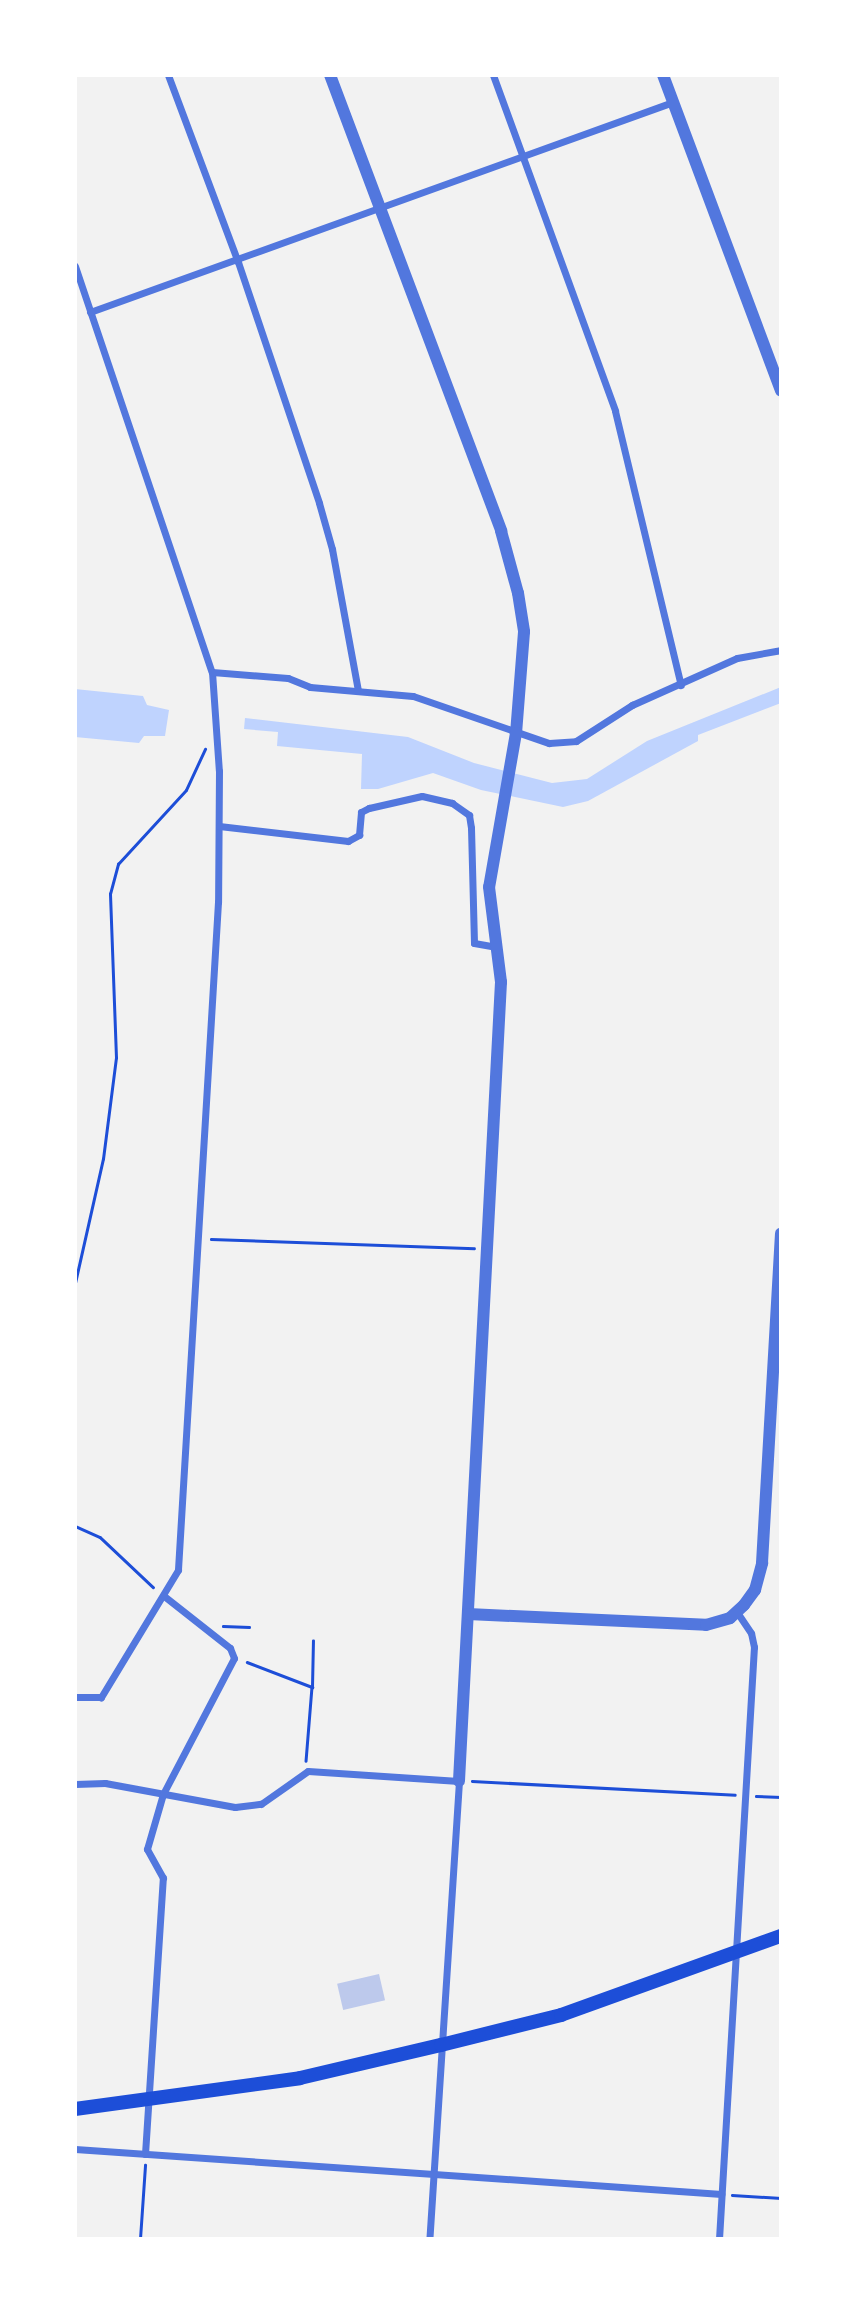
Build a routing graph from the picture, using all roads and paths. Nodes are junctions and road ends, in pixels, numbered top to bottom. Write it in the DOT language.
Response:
graph roads {
  1 [pos="168,75"];
  2 [pos="330,75"];
  3 [pos="493,75"];
  4 [pos="663,75"];
  5 [pos="673,102"];
  6 [pos="523,158"];
  7 [pos="380,210"];
  8 [pos="238,262"];
  9 [pos="75,266"];
  10 [pos="90,312"];
  11 [pos="781,391"];
  12 [pos="781,650"];
  13 [pos="212,672"];
  14 [pos="681,685"];
  15 [pos="358,690"];
  16 [pos="212,715"];
  17 [pos="515,739"];
  18 [pos="219,826"];
  19 [pos="497,947"];
  20 [pos="781,1234"];
  21 [pos="197,1239"];
  22 [pos="488,1248"];
  23 [pos="75,1283"];
  24 [pos="75,1526"];
  25 [pos="164,1596"];
  26 [pos="737,1612"];
  27 [pos="468,1614"];
  28 [pos="249,1626"];
  29 [pos="207,1630"];
  30 [pos="313,1642"];
  31 [pos="234,1658"];
  32 [pos="312,1687"];
  33 [pos="75,1697"];
  34 [pos="309,1771"];
  35 [pos="459,1781"];
  36 [pos="75,1784"];
  37 [pos="163,1794"];
  38 [pos="747,1796"];
  39 [pos="781,1797"];
  40 [pos="781,1936"];
  41 [pos="735,1953"];
  42 [pos="441,2045"];
  43 [pos="147,2099"];
  44 [pos="75,2109"];
  45 [pos="75,2149"];
  46 [pos="145,2154"];
  47 [pos="433,2173"];
  48 [pos="722,2194"];
  49 [pos="781,2198"];
  50 [pos="141,2239"];
  51 [pos="429,2239"];
  52 [pos="719,2239"];
  1 -- 8 [label="street"];
  2 -- 7 [label="street"];
  3 -- 6 [label="street"];
  4 -- 5 [label="street"];
  5 -- 6 [label="street"];
  5 -- 11 [label="street"];
  6 -- 7 [label="street"];
  6 -- 14 [label="street"];
  7 -- 8 [label="street"];
  7 -- 17 [label="street"];
  8 -- 10 [label="street"];
  8 -- 15 [label="street"];
  9 -- 10 [label="street"];
  10 -- 13 [label="street"];
  12 -- 14 [label="street"];
  13 -- 15 [label="street"];
  13 -- 16 [label="street"];
  14 -- 17 [label="street"];
  15 -- 17 [label="street"];
  16 -- 18 [label="street"];
  16 -- 23 [label="path"];
  17 -- 19 [label="street"];
  18 -- 19 [label="street"];
  18 -- 21 [label="street"];
  19 -- 22 [label="street"];
  20 -- 26 [label="street"];
  21 -- 22 [label="path"];
  21 -- 25 [label="street"];
  22 -- 27 [label="street"];
  24 -- 25 [label="path"];
  25 -- 29 [label="street"];
  25 -- 33 [label="street"];
  26 -- 27 [label="street"];
  26 -- 38 [label="street"];
  27 -- 35 [label="street"];
  28 -- 29 [label="path"];
  29 -- 31 [label="street"];
  30 -- 32 [label="path"];
  31 -- 32 [label="path"];
  31 -- 37 [label="street"];
  32 -- 34 [label="path"];
  34 -- 35 [label="street"];
  34 -- 37 [label="street"];
  35 -- 38 [label="path"];
  35 -- 42 [label="street"];
  36 -- 37 [label="street"];
  37 -- 43 [label="street"];
  38 -- 39 [label="path"];
  38 -- 41 [label="street"];
  40 -- 41 [label="main road"];
  41 -- 42 [label="main road"];
  41 -- 48 [label="street"];
  42 -- 43 [label="main road"];
  42 -- 47 [label="street"];
  43 -- 44 [label="main road"];
  43 -- 46 [label="street"];
  45 -- 46 [label="street"];
  46 -- 47 [label="street"];
  46 -- 50 [label="path"];
  47 -- 48 [label="street"];
  47 -- 51 [label="street"];
  48 -- 49 [label="path"];
  48 -- 52 [label="street"];
}
